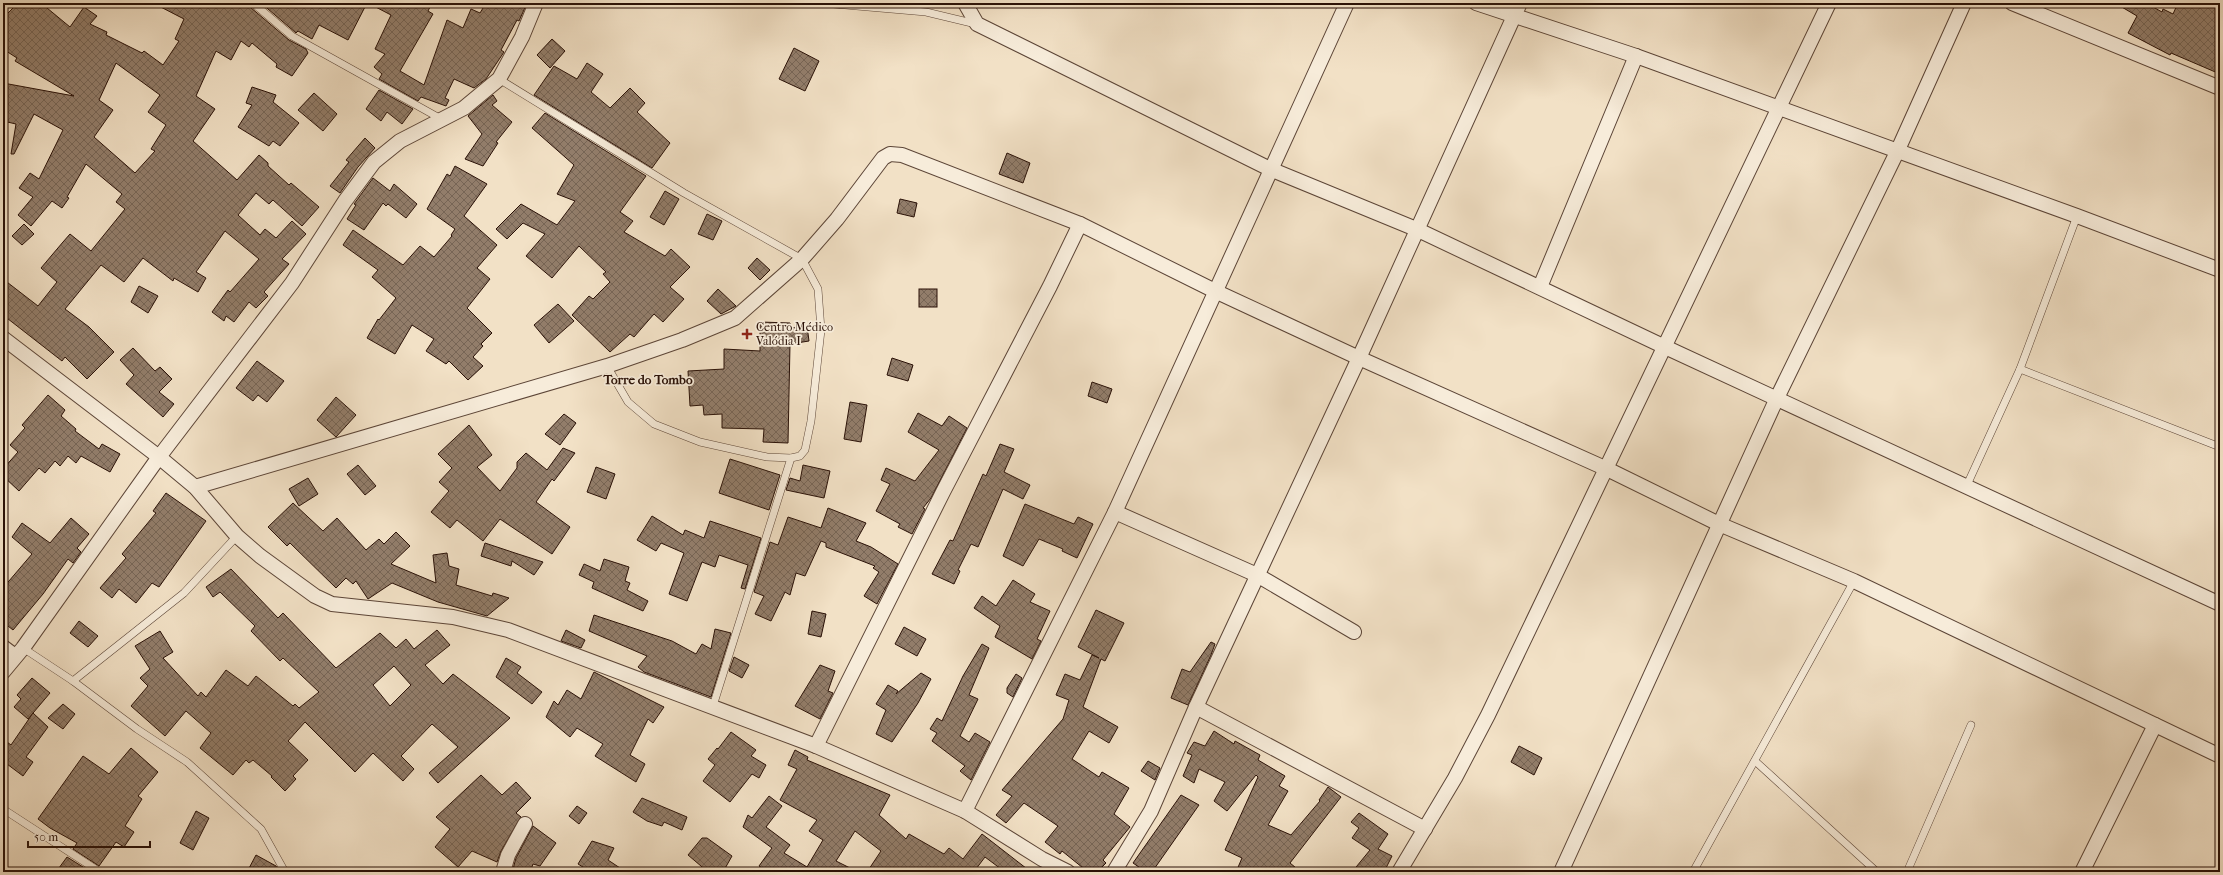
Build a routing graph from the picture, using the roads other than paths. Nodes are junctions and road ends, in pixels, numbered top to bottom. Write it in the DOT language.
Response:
graph roads {
  1 [pos="253,3"];
  2 [pos="536,3"];
  3 [pos="822,3"];
  4 [pos="964,3"];
  5 [pos="1347,3"];
  6 [pos="1476,3"];
  7 [pos="1520,3"];
  8 [pos="1829,3"];
  9 [pos="1964,3"];
  10 [pos="2012,3"];
  11 [pos="1514,16"];
  12 [pos="977,24"];
  13 [pos="1636,56"];
  14 [pos="500,79"];
  15 [pos="2220,88"];
  16 [pos="1779,107"];
  17 [pos="443,120"];
  18 [pos="1897,152"];
  19 [pos="1270,169"];
  20 [pos="2077,216"];
  21 [pos="1080,224"];
  22 [pos="1416,229"];
  23 [pos="802,259"];
  24 [pos="2220,270"];
  25 [pos="1540,287"];
  26 [pos="1217,292"];
  27 [pos="3,338"];
  28 [pos="1665,347"];
  29 [pos="1359,358"];
  30 [pos="607,366"];
  31 [pos="2020,369"];
  32 [pos="1777,398"];
  33 [pos="2220,447"];
  34 [pos="159,456"];
  35 [pos="791,458"];
  36 [pos="1607,469"];
  37 [pos="1967,486"];
  38 [pos="195,487"];
  39 [pos="1115,512"];
  40 [pos="1720,524"];
  41 [pos="237,536"];
  42 [pos="1257,575"];
  43 [pos="1854,581"];
  44 [pos="2220,604"];
  45 [pos="1354,632"];
  46 [pos="3,647"];
  47 [pos="19,652"];
  48 [pos="3,672"];
  49 [pos="73,682"];
  50 [pos="713,706"];
  51 [pos="1196,707"];
  52 [pos="1970,725"];
  53 [pos="2156,725"];
  54 [pos="816,746"];
  55 [pos="2220,756"];
  56 [pos="1755,761"];
  57 [pos="3,810"];
  58 [pos="965,811"];
  59 [pos="526,824"];
  60 [pos="1425,829"];
  61 [pos="100,872"];
  62 [pos="285,872"];
  63 [pos="503,872"];
  64 [pos="1068,872"];
  65 [pos="1114,872"];
  66 [pos="1399,872"];
  67 [pos="1561,872"];
  68 [pos="1693,872"];
  69 [pos="1877,872"];
  70 [pos="1907,872"];
  71 [pos="2082,872"];
  1 -- 17 [label="lane"];
  2 -- 14 [label="street"];
  3 -- 12 [label="lane"];
  4 -- 12 [label="street"];
  5 -- 19 [label="street"];
  6 -- 11 [label="street"];
  7 -- 11 [label="street"];
  8 -- 16 [label="street"];
  9 -- 18 [label="street"];
  10 -- 15 [label="street"];
  11 -- 13 [label="street"];
  11 -- 22 [label="street"];
  12 -- 19 [label="street"];
  13 -- 16 [label="street"];
  13 -- 25 [label="street"];
  14 -- 17 [label="street"];
  14 -- 23 [label="lane"];
  16 -- 18 [label="street"];
  16 -- 28 [label="street"];
  17 -- 34 [label="street"];
  18 -- 20 [label="street"];
  18 -- 32 [label="street"];
  19 -- 22 [label="street"];
  19 -- 26 [label="street"];
  20 -- 24 [label="street"];
  20 -- 31 [label="lane"];
  21 -- 23 [label="street"];
  21 -- 26 [label="street"];
  21 -- 54 [label="street"];
  22 -- 25 [label="street"];
  22 -- 29 [label="street"];
  23 -- 30 [label="street"];
  23 -- 35 [label="lane"];
  25 -- 28 [label="street"];
  26 -- 29 [label="street"];
  26 -- 39 [label="street"];
  27 -- 34 [label="street"];
  28 -- 32 [label="street"];
  28 -- 36 [label="street"];
  29 -- 36 [label="street"];
  29 -- 42 [label="street"];
  30 -- 35 [label="lane"];
  30 -- 38 [label="street"];
  31 -- 33 [label="lane"];
  31 -- 37 [label="lane"];
  32 -- 37 [label="street"];
  32 -- 40 [label="street"];
  34 -- 38 [label="street"];
  34 -- 47 [label="street"];
  35 -- 50 [label="lane"];
  36 -- 40 [label="street"];
  36 -- 60 [label="street"];
  37 -- 44 [label="street"];
  38 -- 41 [label="street"];
  39 -- 42 [label="street"];
  39 -- 58 [label="street"];
  40 -- 43 [label="street"];
  40 -- 67 [label="street"];
  41 -- 49 [label="lane"];
  41 -- 50 [label="street"];
  42 -- 45 [label="street"];
  42 -- 51 [label="street"];
  43 -- 53 [label="street"];
  43 -- 56 [label="lane"];
  46 -- 47 [label="street"];
  47 -- 48 [label="street"];
  47 -- 49 [label="lane"];
  49 -- 62 [label="lane"];
  50 -- 54 [label="street"];
  51 -- 60 [label="street"];
  51 -- 65 [label="street"];
  52 -- 70 [label="lane"];
  53 -- 55 [label="street"];
  53 -- 71 [label="street"];
  54 -- 58 [label="street"];
  56 -- 68 [label="lane"];
  56 -- 69 [label="lane"];
  57 -- 61 [label="lane"];
  58 -- 64 [label="street"];
  59 -- 63 [label="street"];
  60 -- 66 [label="street"];
}
